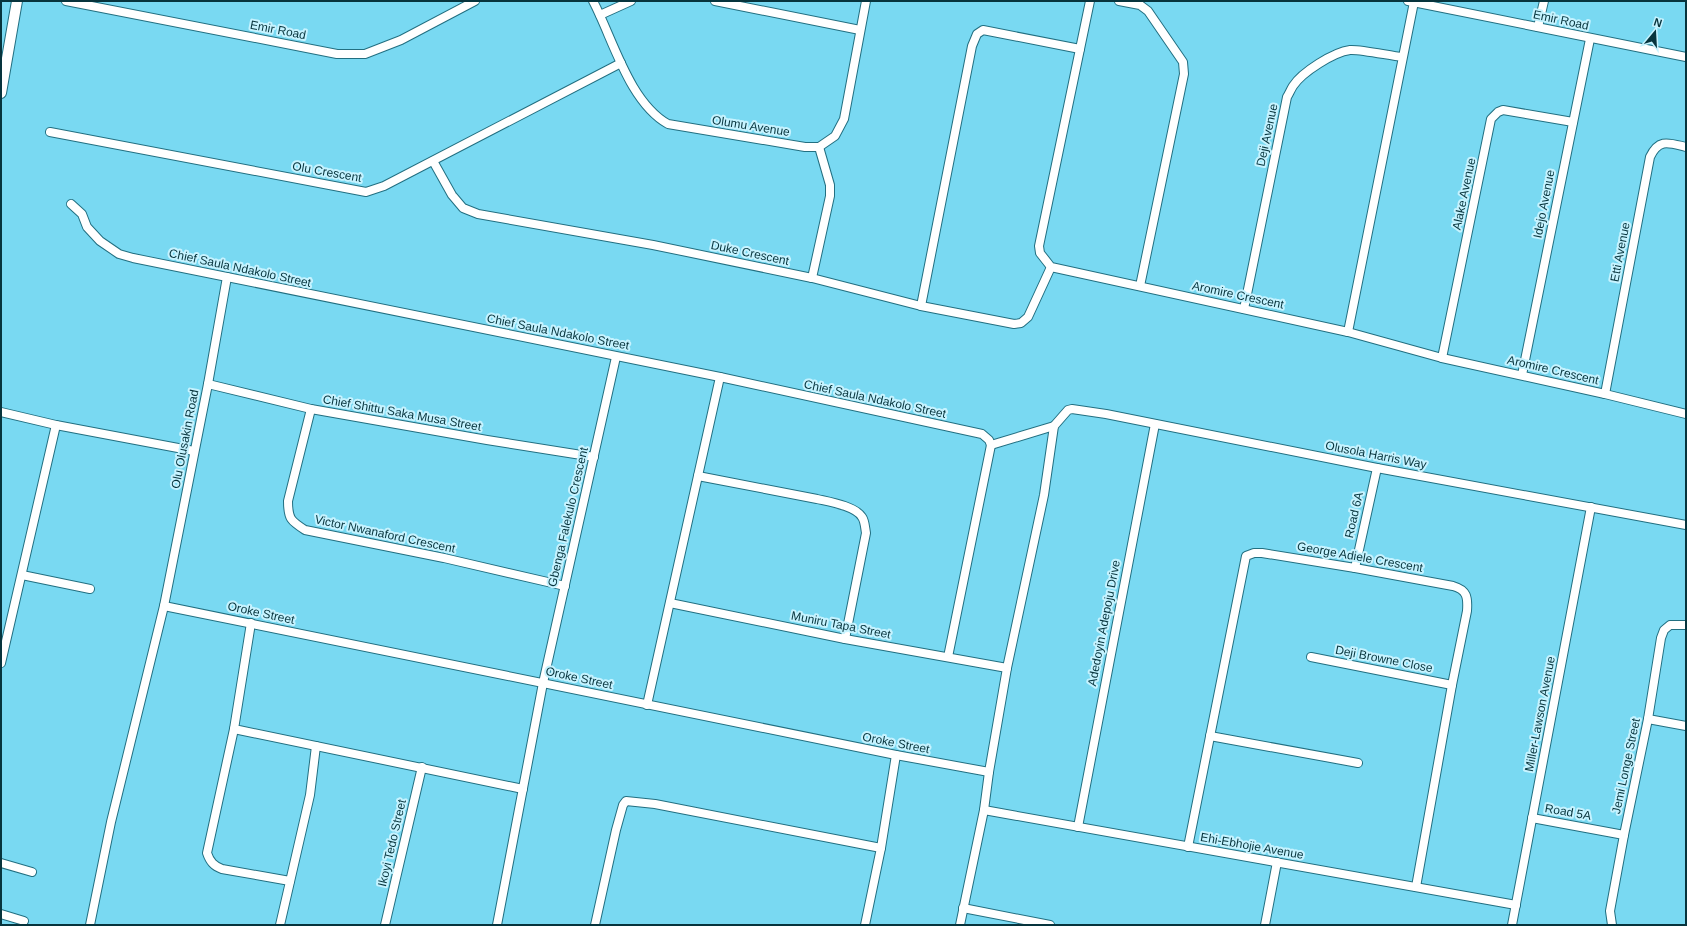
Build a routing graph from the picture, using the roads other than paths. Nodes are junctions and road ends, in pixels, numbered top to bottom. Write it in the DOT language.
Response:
graph roads {
  1 [pos="17,1"];
  2 [pos="66,1"];
  3 [pos="475,1"];
  4 [pos="593,1"];
  5 [pos="631,1"];
  6 [pos="715,1"];
  7 [pos="866,1"];
  8 [pos="1090,1"];
  9 [pos="1119,1"];
  10 [pos="1544,1"];
  11 [pos="1411,2"];
  12 [pos="600,15"];
  13 [pos="1538,27"];
  14 [pos="860,30"];
  15 [pos="1590,39"];
  16 [pos="1080,49"];
  17 [pos="1686,57"];
  18 [pos="1402,58"];
  19 [pos="621,63"];
  20 [pos="1,93"];
  21 [pos="1573,122"];
  22 [pos="50,132"];
  23 [pos="819,147"];
  24 [pos="1686,147"];
  25 [pos="433,161"];
  26 [pos="71,204"];
  27 [pos="1051,267"];
  28 [pos="227,277"];
  29 [pos="812,278"];
  30 [pos="1140,286"];
  31 [pos="921,306"];
  32 [pos="1244,309"];
  33 [pos="1348,332"];
  34 [pos="616,356"];
  35 [pos="1442,358"];
  36 [pos="1522,375"];
  37 [pos="720,377"];
  38 [pos="208,384"];
  39 [pos="1605,394"];
  40 [pos="311,409"];
  41 [pos="1,412"];
  42 [pos="1686,414"];
  43 [pos="1155,424"];
  44 [pos="56,426"];
  45 [pos="1054,426"];
  46 [pos="991,445"];
  47 [pos="194,451"];
  48 [pos="594,457"];
  49 [pos="1377,468"];
  50 [pos="698,476"];
  51 [pos="1591,507"];
  52 [pos="1686,525"];
  53 [pos="1355,568"];
  54 [pos="22,575"];
  55 [pos="565,586"];
  56 [pos="90,589"];
  57 [pos="670,603"];
  58 [pos="164,606"];
  59 [pos="251,623"];
  60 [pos="1683,625"];
  61 [pos="845,639"];
  62 [pos="948,657"];
  63 [pos="1311,657"];
  64 [pos="1,663"];
  65 [pos="1007,668"];
  66 [pos="543,683"];
  67 [pos="1452,685"];
  68 [pos="647,704"];
  69 [pos="1648,719"];
  70 [pos="1686,726"];
  71 [pos="234,729"];
  72 [pos="1210,736"];
  73 [pos="316,746"];
  74 [pos="896,755"];
  75 [pos="1358,763"];
  76 [pos="422,767"];
  77 [pos="989,772"];
  78 [pos="523,789"];
  79 [pos="984,810"];
  80 [pos="1532,818"];
  81 [pos="1078,827"];
  82 [pos="1624,835"];
  83 [pos="1188,846"];
  84 [pos="881,848"];
  85 [pos="1277,862"];
  86 [pos="1,863"];
  87 [pos="32,872"];
  88 [pos="290,881"];
  89 [pos="1416,887"];
  90 [pos="1516,905"];
  91 [pos="963,908"];
  92 [pos="1,914"];
  93 [pos="24,921"];
  94 [pos="90,925"];
  95 [pos="280,925"];
  96 [pos="385,925"];
  97 [pos="496,925"];
  98 [pos="595,925"];
  99 [pos="865,925"];
  100 [pos="960,925"];
  101 [pos="1050,925"];
  102 [pos="1265,925"];
  103 [pos="1512,925"];
  104 [pos="1612,925"];
  1 -- 20 [label="main road"];
  2 -- 3 [label="street, Emir Road"];
  4 -- 12 [label="street, Olumu Avenue"];
  5 -- 12 [label="street"];
  6 -- 14 [label="street"];
  7 -- 14 [label="street"];
  8 -- 16 [label="street"];
  9 -- 30 [label="street"];
  10 -- 13 [label="street"];
  11 -- 13 [label="street, Emir Road"];
  11 -- 18 [label="street"];
  12 -- 19 [label="street, Olumu Avenue"];
  13 -- 15 [label="street, Emir Road"];
  14 -- 23 [label="street"];
  15 -- 17 [label="street, Emir Road"];
  15 -- 21 [label="street, Idejo Avenue"];
  16 -- 27 [label="street"];
  16 -- 31 [label="street"];
  18 -- 32 [label="street, Deji Avenue"];
  18 -- 33 [label="street"];
  19 -- 23 [label="street, Olumu Avenue"];
  19 -- 25 [label="street, Olu Crescent"];
  21 -- 35 [label="street, Alake Avenue"];
  21 -- 36 [label="street, Idejo Avenue"];
  22 -- 25 [label="street, Olu Crescent"];
  23 -- 29 [label="street"];
  24 -- 39 [label="street, Etti Avenue"];
  25 -- 29 [label="street, Duke Crescent"];
  26 -- 28 [label="street, Chief Saula Ndakolo Street"];
  27 -- 30 [label="street, Aromire Crescent"];
  27 -- 31 [label="street, Duke Crescent"];
  28 -- 34 [label="street, Chief Saula Ndakolo Street"];
  28 -- 38 [label="street, Olu Olusakin Road"];
  29 -- 31 [label="street, Duke Crescent"];
  30 -- 32 [label="street, Aromire Crescent"];
  32 -- 33 [label="street, Aromire Crescent"];
  33 -- 35 [label="street, Aromire Crescent"];
  34 -- 37 [label="street, Chief Saula Ndakolo Street"];
  34 -- 48 [label="street, Gbenga Falekulo Crescent"];
  35 -- 36 [label="street, Aromire Crescent"];
  36 -- 39 [label="street, Aromire Crescent"];
  37 -- 46 [label="street, Chief Saula Ndakolo Street"];
  37 -- 50 [label="street"];
  38 -- 40 [label="street, Chief Shittu Saka Musa Street"];
  38 -- 47 [label="street, Olu Olusakin Road"];
  39 -- 42 [label="street, Aromire Crescent"];
  40 -- 48 [label="street, Chief Shittu Saka Musa Street"];
  40 -- 55 [label="street, Victor Nwanaford Crescent"];
  41 -- 44 [label="street"];
  43 -- 45 [label="street, Olusola Harris Way"];
  43 -- 49 [label="street, Olusola Harris Way"];
  43 -- 81 [label="street, Adedoyin Adepoju Drive"];
  44 -- 47 [label="street"];
  44 -- 54 [label="street"];
  45 -- 46 [label="street"];
  45 -- 65 [label="street"];
  46 -- 62 [label="street"];
  47 -- 58 [label="street, Olu Olusakin Road"];
  48 -- 55 [label="street, Gbenga Falekulo Crescent"];
  49 -- 51 [label="street, Olusola Harris Way"];
  49 -- 53 [label="street, Road 6A"];
  50 -- 57 [label="street"];
  50 -- 61 [label="street"];
  51 -- 52 [label="street, Olusola Harris Way"];
  51 -- 80 [label="street, Miller-Lawson Avenue"];
  53 -- 67 [label="street, George Adiele Crescent"];
  53 -- 72 [label="street, George Adiele Crescent"];
  54 -- 56 [label="street"];
  54 -- 64 [label="street"];
  55 -- 66 [label="street, Gbenga Falekulo Crescent"];
  57 -- 61 [label="street, Muniru Tapa Street"];
  57 -- 68 [label="street"];
  58 -- 59 [label="street, Oroke Street"];
  58 -- 94 [label="street, Olu Olusakin Road"];
  59 -- 66 [label="street, Oroke Street"];
  59 -- 71 [label="street"];
  60 -- 69 [label="street, Jemi Longe Street"];
  61 -- 62 [label="street, Muniru Tapa Street"];
  62 -- 65 [label="street, Muniru Tapa Street"];
  63 -- 67 [label="street, Deji Browne Close"];
  65 -- 77 [label="street"];
  66 -- 68 [label="street, Oroke Street"];
  66 -- 78 [label="street, Gbenga Falekulo Crescent"];
  67 -- 89 [label="street, George Adiele Crescent"];
  68 -- 74 [label="street, Oroke Street"];
  69 -- 70 [label="street"];
  69 -- 82 [label="street, Jemi Longe Street"];
  71 -- 73 [label="street"];
  71 -- 88 [label="street"];
  72 -- 75 [label="street"];
  72 -- 83 [label="street, George Adiele Crescent"];
  73 -- 76 [label="street"];
  73 -- 88 [label="street"];
  74 -- 77 [label="street, Oroke Street"];
  74 -- 84 [label="street"];
  76 -- 78 [label="street"];
  76 -- 96 [label="street, Ikoyi Tedo Street"];
  77 -- 79 [label="street"];
  78 -- 97 [label="street, Gbenga Falekulo Crescent"];
  79 -- 81 [label="street, Ehi-Ebhojie Avenue"];
  79 -- 91 [label="street"];
  80 -- 82 [label="street, Road 5A"];
  80 -- 90 [label="street, Miller-Lawson Avenue"];
  81 -- 83 [label="street, Ehi-Ebhojie Avenue"];
  82 -- 104 [label="street, Jemi Longe Street"];
  83 -- 85 [label="street, Ehi-Ebhojie Avenue"];
  84 -- 98 [label="street"];
  84 -- 99 [label="street"];
  85 -- 89 [label="street, Ehi-Ebhojie Avenue"];
  85 -- 102 [label="street"];
  86 -- 87 [label="street"];
  88 -- 95 [label="street"];
  89 -- 90 [label="street, Ehi-Ebhojie Avenue"];
  90 -- 103 [label="street, Miller-Lawson Avenue"];
  91 -- 100 [label="street"];
  91 -- 101 [label="street"];
  92 -- 93 [label="street"];
}
